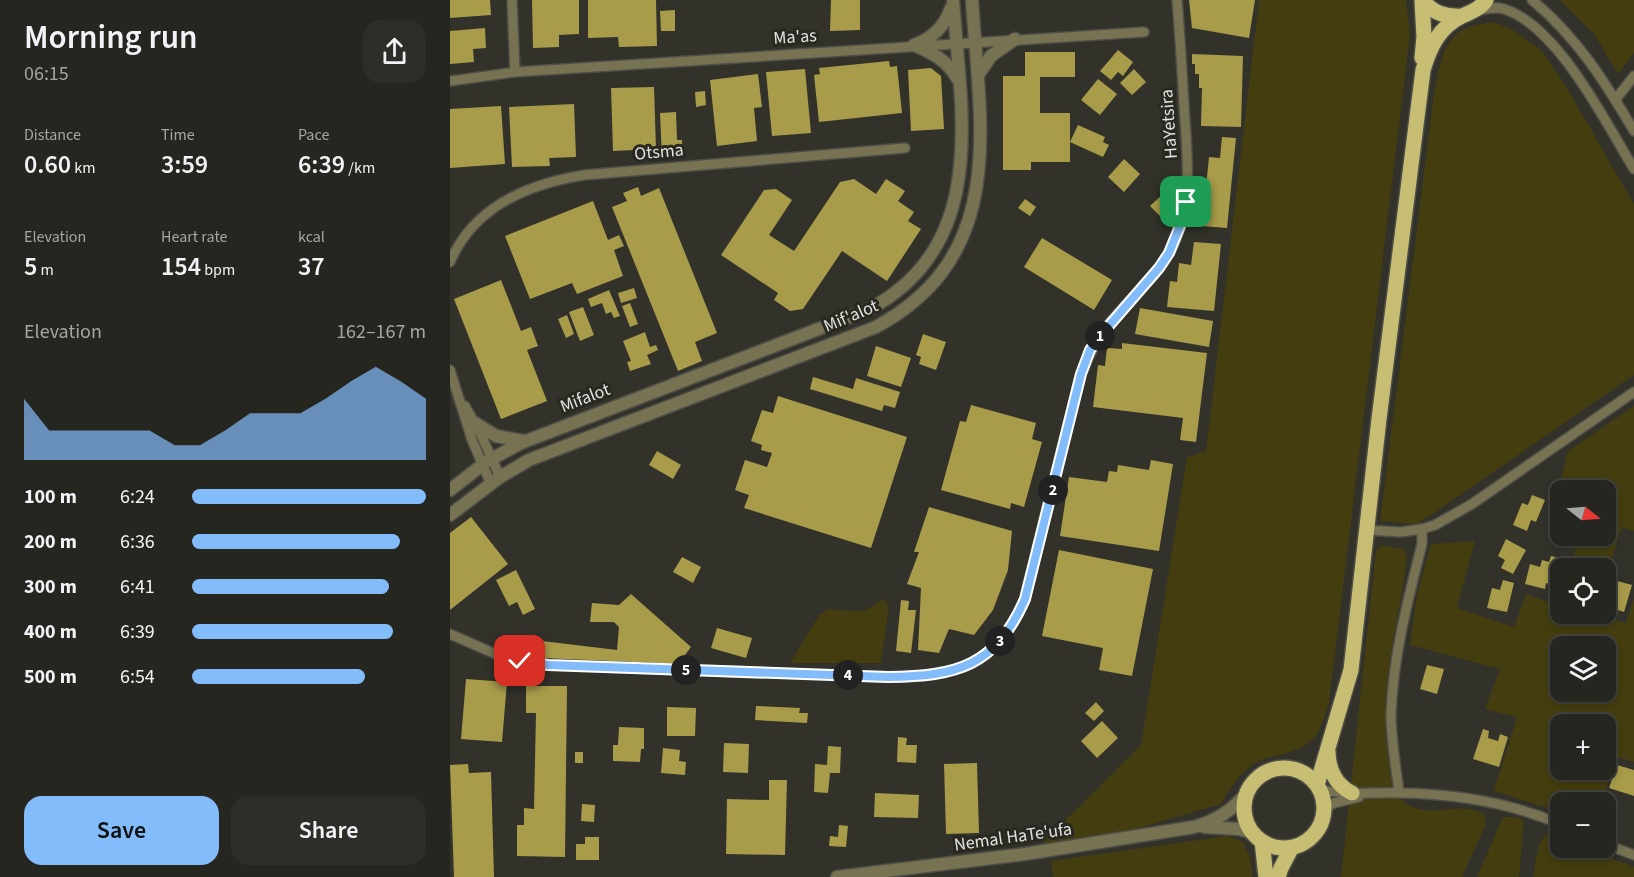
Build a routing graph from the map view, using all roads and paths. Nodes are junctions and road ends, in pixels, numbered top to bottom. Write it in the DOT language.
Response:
graph roads {
  1 [pos="512,0"];
  2 [pos="953,0"];
  3 [pos="972,0"];
  4 [pos="1177,0"];
  5 [pos="1422,0"];
  6 [pos="1486,0"];
  7 [pos="1532,0"];
  8 [pos="1468,14"];
  9 [pos="1143,32"];
  10 [pos="1015,39"];
  11 [pos="975,42"];
  12 [pos="956,43"];
  13 [pos="914,45"];
  14 [pos="515,72"];
  15 [pos="977,76"];
  16 [pos="1634,76"];
  17 [pos="958,79"];
  18 [pos="450,81"];
  19 [pos="1420,90"];
  20 [pos="1615,100"];
  21 [pos="1634,131"];
  22 [pos="905,148"];
  23 [pos="1634,169"];
  24 [pos="450,262"];
  25 [pos="450,370"];
  26 [pos="1634,392"];
  27 [pos="459,396"];
  28 [pos="475,423"];
  29 [pos="525,441"];
  30 [pos="488,462"];
  31 [pos="496,480"];
  32 [pos="450,490"];
  33 [pos="450,515"];
  34 [pos="1422,529"];
  35 [pos="1366,530"];
  36 [pos="450,634"];
  37 [pos="1328,742"];
  38 [pos="1296,770"];
  39 [pos="1318,787"];
  40 [pos="1247,793"];
  41 [pos="1352,793"];
  42 [pos="1399,793"];
  43 [pos="1376,794"];
  44 [pos="1324,809"];
  45 [pos="1550,820"];
  46 [pos="1194,827"];
  47 [pos="1258,837"];
  48 [pos="1292,847"];
  49 [pos="1616,848"];
  50 [pos="1634,855"];
  51 [pos="837,877"];
  52 [pos="1266,877"];
  53 [pos="1278,877"];
  1 -- 14 [label="street"];
  2 -- 12 [label="street"];
  2 -- 13 [label="street"];
  3 -- 11 [label="street, Mif'alot"];
  4 -- 36 [label="street, HaYetsira"];
  5 -- 8 [label="highway"];
  5 -- 19 [label="highway"];
  6 -- 8 [label="highway"];
  7 -- 20 [label="street"];
  8 -- 19 [label="highway"];
  8 -- 23 [label="street"];
  9 -- 10 [label="street, Ma'as"];
  10 -- 11 [label="street, Ma'as"];
  10 -- 15 [label="street"];
  11 -- 12 [label="street, Ma'as"];
  11 -- 15 [label="street, Mif'alot"];
  12 -- 13 [label="street, Ma'as"];
  12 -- 17 [label="street"];
  13 -- 14 [label="street, Ma'as"];
  13 -- 17 [label="street"];
  14 -- 18 [label="street, Ma'as"];
  15 -- 31 [label="street, Mif'alot"];
  16 -- 20 [label="street"];
  17 -- 29 [label="street, Mifalot"];
  19 -- 35 [label="highway"];
  20 -- 21 [label="street"];
  22 -- 24 [label="street, Otsma"];
  25 -- 27 [label="street"];
  26 -- 34 [label="street"];
  27 -- 28 [label="street"];
  27 -- 30 [label="street"];
  28 -- 29 [label="street"];
  28 -- 30 [label="street"];
  29 -- 30 [label="street, Mifalot"];
  30 -- 31 [label="street"];
  30 -- 32 [label="street, Mifalot"];
  31 -- 33 [label="street"];
  34 -- 35 [label="street"];
  34 -- 42 [label="street"];
  35 -- 37 [label="highway"];
  37 -- 38 [label="highway"];
  37 -- 39 [label="highway"];
  37 -- 41 [label="highway"];
  38 -- 39 [label="highway"];
  38 -- 40 [label="highway"];
  39 -- 41 [label="street"];
  39 -- 44 [label="highway"];
  40 -- 46 [label="street, Nemal HaTe'ufa"];
  40 -- 47 [label="highway"];
  41 -- 43 [label="street"];
  42 -- 43 [label="street"];
  42 -- 45 [label="street"];
  43 -- 44 [label="street"];
  44 -- 48 [label="highway"];
  46 -- 47 [label="street, Nemal HaTe'ufa"];
  46 -- 51 [label="street, Nemal HaTe'ufa"];
  47 -- 48 [label="highway"];
  47 -- 52 [label="highway"];
  48 -- 53 [label="highway"];
  49 -- 50 [label="street"];
}
